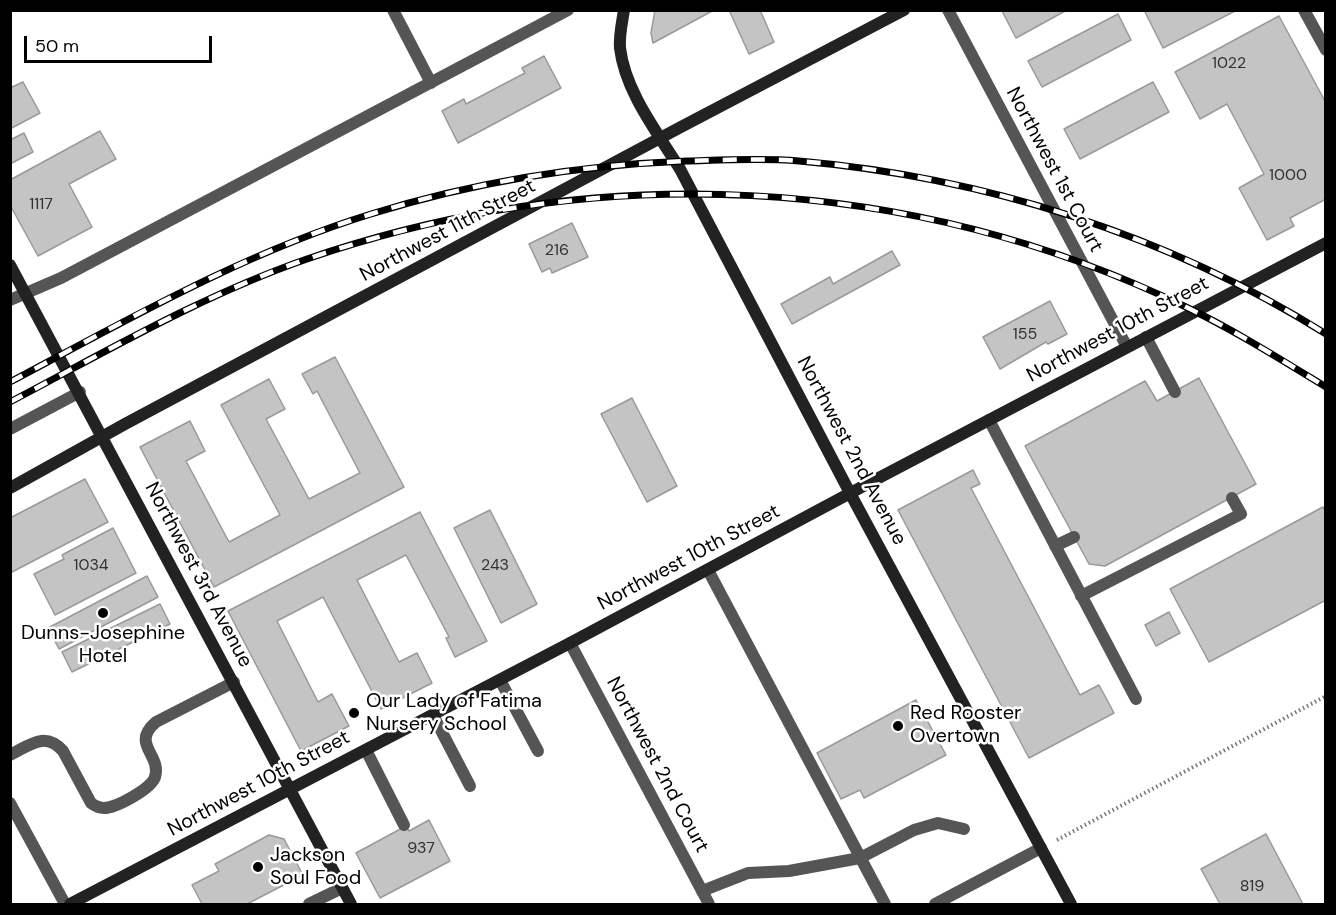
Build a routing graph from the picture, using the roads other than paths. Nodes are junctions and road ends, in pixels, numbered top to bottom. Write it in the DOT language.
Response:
graph roads {
  1 [pos="393,10"];
  2 [pos="568,10"];
  3 [pos="624,10"];
  4 [pos="904,10"];
  5 [pos="948,10"];
  6 [pos="1304,10"];
  7 [pos="1326,50"];
  8 [pos="431,83"];
  9 [pos="660,138"];
  10 [pos="1326,243"];
  11 [pos="10,265"];
  12 [pos="26,293"];
  13 [pos="10,300"];
  14 [pos="1146,337"];
  15 [pos="1127,347"];
  16 [pos="80,392"];
  17 [pos="1175,392"];
  18 [pos="989,420"];
  19 [pos="10,429"];
  20 [pos="103,437"];
  21 [pos="10,488"];
  22 [pos="850,493"];
  23 [pos="1232,498"];
  24 [pos="1074,537"];
  25 [pos="1055,546"];
  26 [pos="708,570"];
  27 [pos="1081,596"];
  28 [pos="570,643"];
  29 [pos="500,680"];
  30 [pos="234,682"];
  31 [pos="1136,699"];
  32 [pos="434,715"];
  33 [pos="366,750"];
  34 [pos="538,751"];
  35 [pos="10,755"];
  36 [pos="470,786"];
  37 [pos="290,790"];
  38 [pos="10,803"];
  39 [pos="404,825"];
  40 [pos="964,829"];
  41 [pos="1041,848"];
  42 [pos="860,858"];
  43 [pos="342,888"];
  44 [pos="702,891"];
  45 [pos="68,904"];
  46 [pos="309,904"];
  47 [pos="351,904"];
  48 [pos="709,904"];
  49 [pos="885,904"];
  50 [pos="935,904"];
  51 [pos="1071,904"];
  1 -- 8 [label="street"];
  2 -- 8 [label="street"];
  3 -- 9 [label="street, Northwest 2nd Avenue"];
  4 -- 9 [label="street, Northwest 11th Street"];
  5 -- 15 [label="street, Northwest 1st Court"];
  6 -- 7 [label="street"];
  8 -- 12 [label="street"];
  9 -- 20 [label="street, Northwest 11th Street"];
  9 -- 22 [label="street, Northwest 2nd Avenue"];
  10 -- 14 [label="street, Northwest 10th Street"];
  11 -- 12 [label="street, Northwest 3rd Avenue"];
  12 -- 13 [label="street"];
  12 -- 16 [label="street, Northwest 3rd Avenue"];
  14 -- 15 [label="street, Northwest 10th Street"];
  14 -- 17 [label="street"];
  15 -- 18 [label="street, Northwest 10th Street"];
  16 -- 19 [label="street"];
  16 -- 20 [label="street, Northwest 3rd Avenue"];
  18 -- 22 [label="street, Northwest 10th Street"];
  18 -- 25 [label="street"];
  20 -- 21 [label="street, Northwest 11th Street"];
  20 -- 30 [label="street, Northwest 3rd Avenue"];
  22 -- 26 [label="street, Northwest 10th Street"];
  22 -- 41 [label="street, Northwest 2nd Avenue"];
  23 -- 27 [label="street"];
  24 -- 25 [label="street"];
  25 -- 27 [label="street"];
  26 -- 28 [label="street, Northwest 10th Street"];
  26 -- 42 [label="street"];
  27 -- 31 [label="street"];
  28 -- 29 [label="street, Northwest 10th Street"];
  28 -- 44 [label="street, Northwest 2nd Court"];
  29 -- 32 [label="street, Northwest 10th Street"];
  29 -- 34 [label="street"];
  30 -- 35 [label="street"];
  30 -- 37 [label="street, Northwest 3rd Avenue"];
  32 -- 33 [label="street, Northwest 10th Street"];
  32 -- 36 [label="street"];
  33 -- 37 [label="street, Northwest 10th Street"];
  33 -- 39 [label="street"];
  37 -- 43 [label="street, Northwest 3rd Avenue"];
  37 -- 45 [label="street, Northwest 10th Street"];
  38 -- 45 [label="street"];
  40 -- 42 [label="street"];
  41 -- 50 [label="street"];
  41 -- 51 [label="street, Northwest 2nd Avenue"];
  42 -- 44 [label="street"];
  42 -- 49 [label="street"];
  43 -- 46 [label="street"];
  43 -- 47 [label="street, Northwest 3rd Avenue"];
  44 -- 48 [label="street, Northwest 2nd Court"];
}
